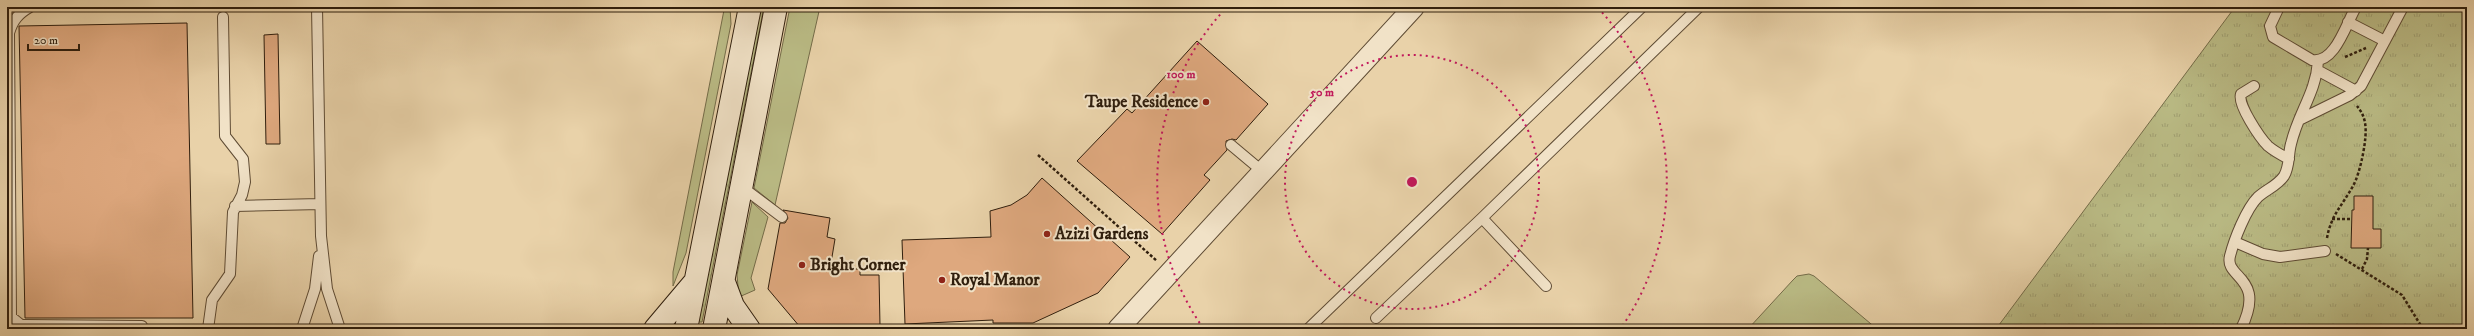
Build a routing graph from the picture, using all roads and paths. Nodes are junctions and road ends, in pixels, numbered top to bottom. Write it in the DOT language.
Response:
graph roads {
  1 [pos="30,7"];
  2 [pos="317,7"];
  3 [pos="776,7"];
  4 [pos="1414,7"];
  5 [pos="1642,7"];
  6 [pos="1699,7"];
  7 [pos="2279,7"];
  8 [pos="2356,7"];
  9 [pos="2403,7"];
  10 [pos="747,10"];
  11 [pos="223,17"];
  12 [pos="2348,22"];
  13 [pos="2384,41"];
  14 [pos="2321,62"];
  15 [pos="2254,86"];
  16 [pos="2353,93"];
  17 [pos="2299,120"];
  18 [pos="1231,145"];
  19 [pos="1038,155"];
  20 [pos="2289,159"];
  21 [pos="1262,171"];
  22 [pos="742,187"];
  23 [pos="320,204"];
  24 [pos="235,206"];
  25 [pos="782,217"];
  26 [pos="1482,218"];
  27 [pos="2332,219"];
  28 [pos="2351,219"];
  29 [pos="321,236"];
  30 [pos="2235,242"];
  31 [pos="2368,248"];
  32 [pos="2325,251"];
  33 [pos="2362,269"];
  34 [pos="1169,272"];
  35 [pos="696,280"];
  36 [pos="724,282"];
  37 [pos="1546,286"];
  38 [pos="8,312"];
  39 [pos="1376,318"];
  40 [pos="142,326"];
  41 [pos="208,329"];
  42 [pos="302,329"];
  43 [pos="340,329"];
  44 [pos="655,329"];
  45 [pos="686,329"];
  46 [pos="714,329"];
  47 [pos="749,329"];
  48 [pos="1118,329"];
  49 [pos="1308,329"];
  50 [pos="2241,329"];
  51 [pos="2423,329"];
  1 -- 38 [label="lane"];
  2 -- 23 [label="lane"];
  3 -- 22 [label="street"];
  4 -- 21 [label="street"];
  5 -- 49 [label="lane"];
  6 -- 26 [label="lane"];
  7 -- 14 [label="lane"];
  8 -- 12 [label="lane"];
  9 -- 13 [label="lane"];
  10 -- 35 [label="street"];
  11 -- 24 [label="lane"];
  12 -- 13 [label="lane"];
  12 -- 14 [label="lane"];
  13 -- 14 [label="path"];
  13 -- 16 [label="lane"];
  14 -- 16 [label="lane"];
  14 -- 17 [label="lane"];
  15 -- 20 [label="lane"];
  16 -- 17 [label="lane"];
  16 -- 27 [label="path"];
  17 -- 20 [label="lane"];
  18 -- 21 [label="lane"];
  19 -- 34 [label="path"];
  20 -- 30 [label="lane"];
  21 -- 34 [label="street"];
  22 -- 25 [label="lane"];
  22 -- 36 [label="street"];
  23 -- 24 [label="lane"];
  23 -- 29 [label="lane"];
  24 -- 41 [label="lane"];
  26 -- 37 [label="lane"];
  26 -- 39 [label="lane"];
  27 -- 28 [label="path"];
  27 -- 32 [label="path"];
  29 -- 42 [label="lane"];
  29 -- 43 [label="lane"];
  30 -- 32 [label="lane"];
  30 -- 50 [label="lane"];
  31 -- 33 [label="path"];
  32 -- 33 [label="path"];
  33 -- 51 [label="path"];
  34 -- 48 [label="street"];
  35 -- 44 [label="street"];
  35 -- 45 [label="street"];
  36 -- 46 [label="street"];
  36 -- 47 [label="street"];
  38 -- 40 [label="lane"];
}
